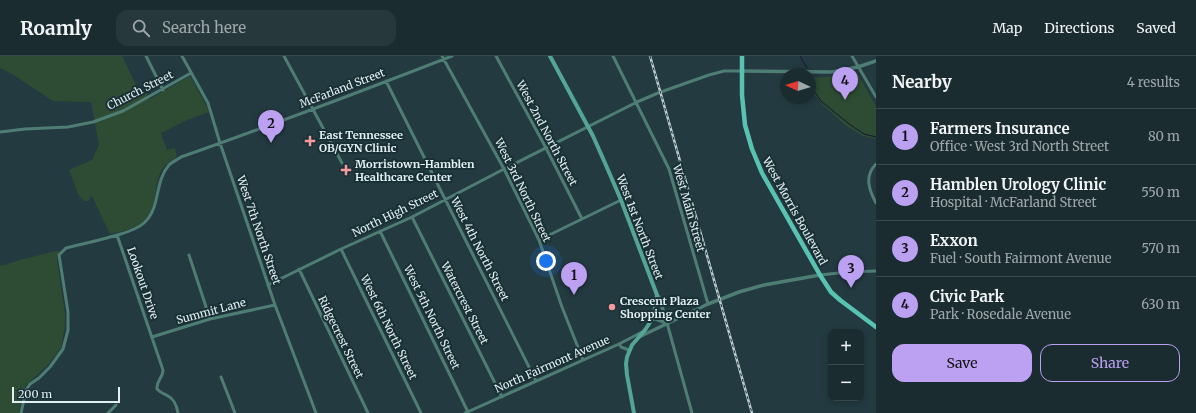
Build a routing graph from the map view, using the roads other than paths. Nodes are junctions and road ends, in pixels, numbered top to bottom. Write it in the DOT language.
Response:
graph roads {
  1 [pos="146,56"];
  2 [pos="182,56"];
  3 [pos="290,56"];
  4 [pos="452,56"];
  5 [pos="496,56"];
  6 [pos="550,56"];
  7 [pos="613,56"];
  8 [pos="742,56"];
  9 [pos="852,56"];
  10 [pos="285,57"];
  11 [pos="443,58"];
  12 [pos="876,61"];
  13 [pos="858,67"];
  14 [pos="742,72"];
  15 [pos="191,74"];
  16 [pos="386,81"];
  17 [pos="163,90"];
  18 [pos="876,97"];
  19 [pos="637,102"];
  20 [pos="314,110"];
  21 [pos="587,126"];
  22 [pos="0,132"];
  23 [pos="220,143"];
  24 [pos="546,148"];
  25 [pos="342,163"];
  26 [pos="876,164"];
  27 [pos="504,169"];
  28 [pos="444,199"];
  29 [pos="621,200"];
  30 [pos="876,203"];
  31 [pos="412,217"];
  32 [pos="582,219"];
  33 [pos="380,231"];
  34 [pos="118,235"];
  35 [pos="538,240"];
  36 [pos="341,249"];
  37 [pos="189,255"];
  38 [pos="299,270"];
  39 [pos="876,271"];
  40 [pos="820,276"];
  41 [pos="268,285"];
  42 [pos="657,295"];
  43 [pos="708,304"];
  44 [pos="275,305"];
  45 [pos="652,318"];
  46 [pos="210,319"];
  47 [pos="666,323"];
  48 [pos="876,327"];
  49 [pos="646,330"];
  50 [pos="152,337"];
  51 [pos="638,337"];
  52 [pos="619,344"];
  53 [pos="629,350"];
  54 [pos="583,360"];
  55 [pos="221,376"];
  56 [pos="536,381"];
  57 [pos="502,397"];
  58 [pos="116,405"];
  59 [pos="475,408"];
  60 [pos="21,413"];
  61 [pos="108,413"];
  62 [pos="178,413"];
  63 [pos="235,413"];
  64 [pos="316,413"];
  65 [pos="368,413"];
  66 [pos="421,413"];
  67 [pos="467,413"];
  68 [pos="477,413"];
  69 [pos="634,413"];
  70 [pos="692,413"];
  1 -- 17 [label="street"];
  2 -- 15 [label="street, West 7th North Street"];
  3 -- 10 [label="street"];
  4 -- 11 [label="street, McFarland Street"];
  5 -- 24 [label="street, West 2nd North Street"];
  6 -- 21 [label="main road, West 1st North Street"];
  7 -- 19 [label="street, West Main Street"];
  8 -- 14 [label="main road, West Morris Boulevard"];
  9 -- 13 [label="street"];
  10 -- 20 [label="street"];
  11 -- 16 [label="street, McFarland Street"];
  11 -- 27 [label="street, West 3rd North Street"];
  12 -- 13 [label="street"];
  13 -- 14 [label="street"];
  13 -- 18 [label="street"];
  14 -- 19 [label="street, North High Street"];
  14 -- 40 [label="main road, West Morris Boulevard"];
  15 -- 17 [label="street, Church Street"];
  15 -- 23 [label="street, West 7th North Street"];
  16 -- 20 [label="street, McFarland Street"];
  16 -- 28 [label="street, West 4th North Street"];
  17 -- 22 [label="street, Church Street"];
  19 -- 21 [label="street, North High Street"];
  19 -- 43 [label="street, West Main Street"];
  20 -- 23 [label="street, McFarland Street"];
  20 -- 25 [label="street"];
  21 -- 24 [label="street, North High Street"];
  21 -- 29 [label="main road, West 1st North Street"];
  23 -- 34 [label="street, McFarland Street"];
  23 -- 41 [label="street, West 7th North Street"];
  24 -- 27 [label="street, North High Street"];
  24 -- 32 [label="street, West 2nd North Street"];
  26 -- 30 [label="street"];
  27 -- 28 [label="street, North High Street"];
  27 -- 35 [label="street, West 3rd North Street"];
  28 -- 31 [label="street, North High Street"];
  28 -- 56 [label="street, West 4th North Street"];
  29 -- 32 [label="street"];
  29 -- 42 [label="main road, West 1st North Street"];
  31 -- 33 [label="street, North High Street"];
  31 -- 57 [label="street, Watercrest Street"];
  32 -- 35 [label="street"];
  33 -- 36 [label="street, North High Street"];
  33 -- 67 [label="street, West 5th North Street"];
  34 -- 50 [label="street, Lookout Drive"];
  34 -- 60 [label="street, McFarland Street"];
  35 -- 54 [label="street, West 3rd North Street"];
  36 -- 38 [label="street, North High Street"];
  36 -- 66 [label="street, West 6th North Street"];
  37 -- 46 [label="street"];
  38 -- 41 [label="street, North High Street"];
  38 -- 65 [label="street, Ridgecrest Street"];
  39 -- 40 [label="street"];
  40 -- 43 [label="street"];
  40 -- 48 [label="main road, West Morris Boulevard"];
  41 -- 44 [label="street, West 7th North Street"];
  42 -- 45 [label="main road"];
  42 -- 47 [label="street, West 1st North Street"];
  43 -- 47 [label="street"];
  44 -- 46 [label="street, Summit Lane"];
  44 -- 64 [label="street, West 7th North Street"];
  45 -- 47 [label="street"];
  45 -- 49 [label="main road"];
  46 -- 50 [label="street, Summit Lane"];
  47 -- 51 [label="street"];
  47 -- 70 [label="street, West 1st North Street"];
  49 -- 51 [label="main road"];
  49 -- 52 [label="street, North Fairmont Avenue"];
  50 -- 62 [label="street, Lookout Drive"];
  51 -- 53 [label="main road"];
  52 -- 53 [label="street"];
  52 -- 54 [label="street, North Fairmont Avenue"];
  53 -- 69 [label="main road"];
  54 -- 56 [label="street, North Fairmont Avenue"];
  55 -- 63 [label="street"];
  56 -- 57 [label="street, North Fairmont Avenue"];
  57 -- 59 [label="street, North Fairmont Avenue"];
  58 -- 61 [label="street"];
  59 -- 67 [label="street, North Fairmont Avenue"];
  59 -- 68 [label="street"];
}
